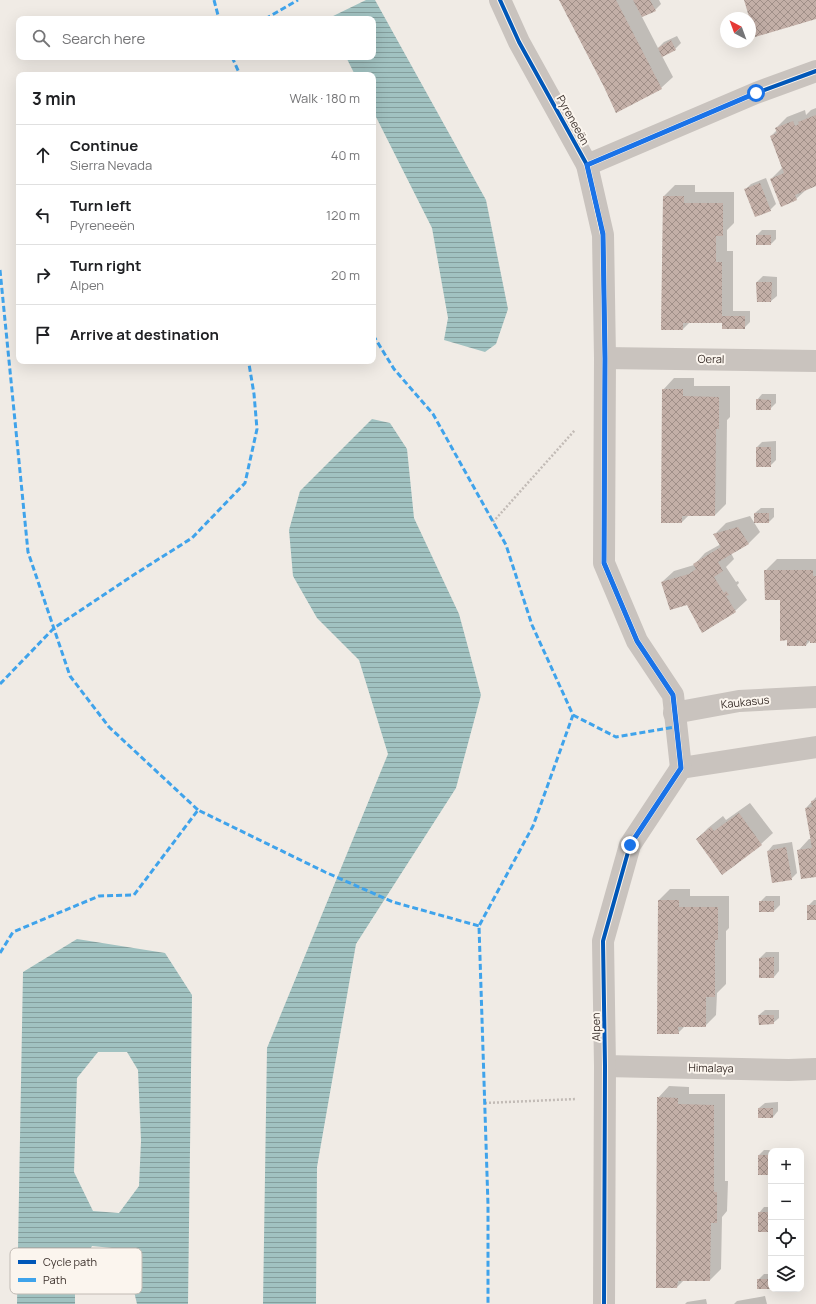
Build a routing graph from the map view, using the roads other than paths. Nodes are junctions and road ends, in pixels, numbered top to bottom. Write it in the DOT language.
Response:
graph roads {
  1 [pos="500,0"];
  2 [pos="816,71"];
  3 [pos="587,165"];
  4 [pos="605,358"];
  5 [pos="816,361"];
  6 [pos="816,697"];
  7 [pos="674,713"];
  8 [pos="816,747"];
  9 [pos="681,768"];
  10 [pos="605,1066"];
  11 [pos="816,1069"];
  12 [pos="604,1304"];
  1 -- 3 [label="street, Pyreneeën"];
  2 -- 3 [label="street"];
  3 -- 4 [label="street, Pyreneeën"];
  4 -- 5 [label="street, Oeral"];
  4 -- 7 [label="street, Pyreneeën"];
  6 -- 7 [label="street, Kaukasus"];
  7 -- 9 [label="street, Pyreneeën"];
  8 -- 9 [label="street"];
  9 -- 10 [label="street, Alpen"];
  10 -- 11 [label="street, Himalaya"];
  10 -- 12 [label="street, Alpen"];
}
